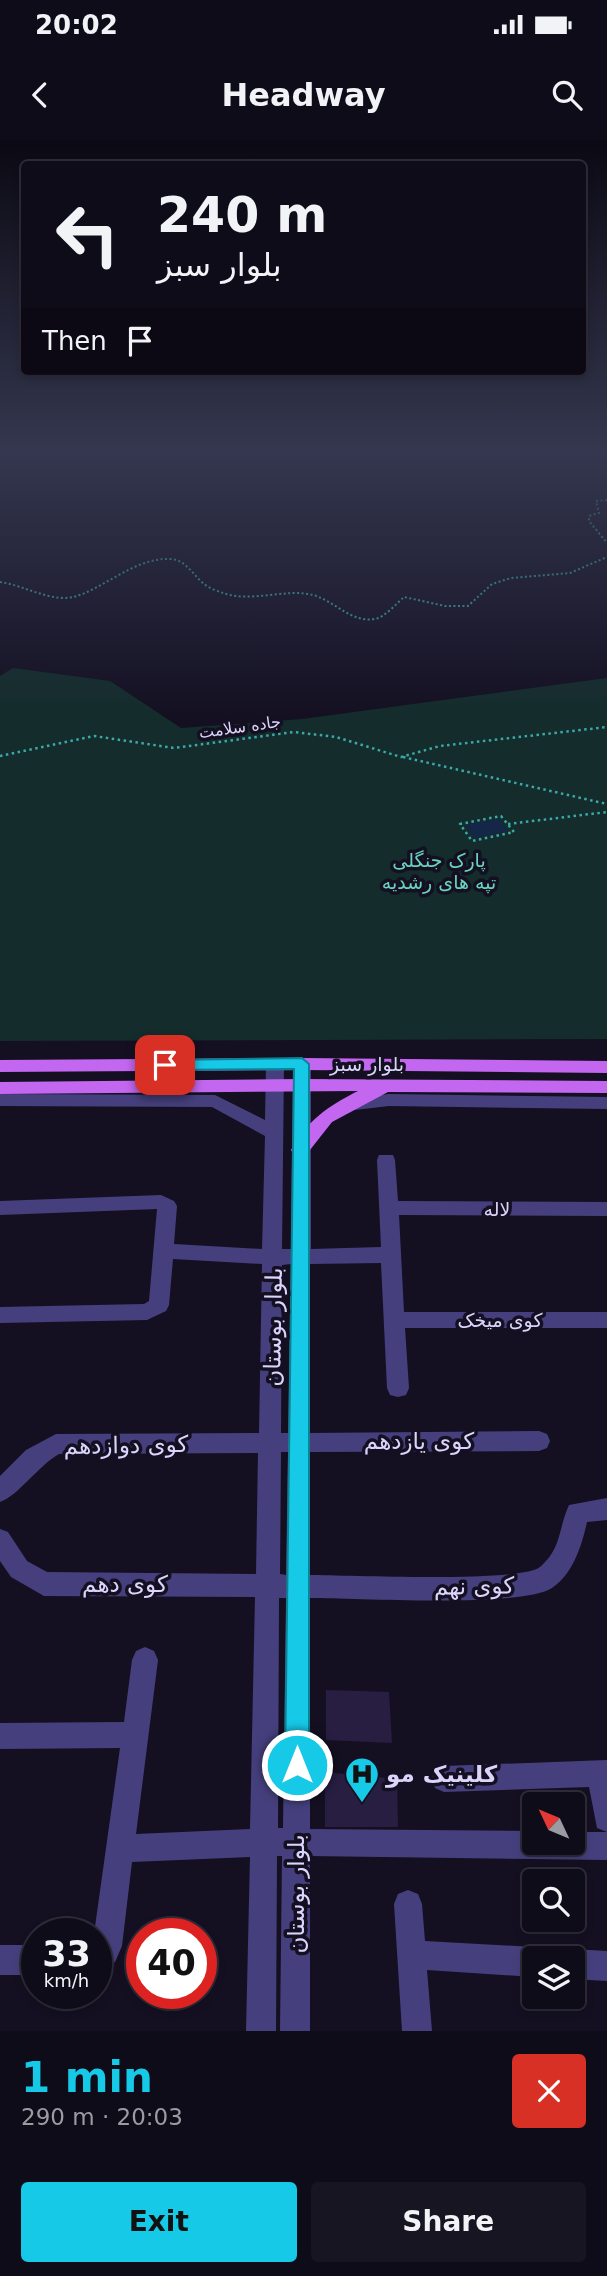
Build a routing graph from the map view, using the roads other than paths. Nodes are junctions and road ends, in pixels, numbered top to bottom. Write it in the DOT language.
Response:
graph roads {
  1 [pos="0,1066"];
  2 [pos="607,1067"];
  3 [pos="275,1074"];
  4 [pos="302,1074"];
  5 [pos="386,1085"];
  6 [pos="607,1087"];
  7 [pos="0,1088"];
  8 [pos="0,1100"];
  9 [pos="607,1102"];
  10 [pos="346,1105"];
  11 [pos="274,1133"];
  12 [pos="300,1150"];
  13 [pos="386,1160"];
  14 [pos="0,1208"];
  15 [pos="388,1208"];
  16 [pos="607,1209"];
  17 [pos="162,1251"];
  18 [pos="393,1255"];
  19 [pos="302,1256"];
  20 [pos="274,1257"];
  21 [pos="0,1315"];
  22 [pos="394,1320"];
  23 [pos="607,1320"];
  24 [pos="398,1388"];
  25 [pos="539,1441"];
  26 [pos="271,1442"];
  27 [pos="299,1442"];
  28 [pos="0,1492"];
  29 [pos="607,1509"];
  30 [pos="0,1540"];
  31 [pos="298,1585"];
  32 [pos="269,1586"];
  33 [pos="145,1660"];
  34 [pos="135,1735"];
  35 [pos="0,1736"];
  36 [pos="603,1773"];
  37 [pos="444,1779"];
  38 [pos="607,1818"];
  39 [pos="265,1843"];
  40 [pos="296,1843"];
  41 [pos="607,1846"];
  42 [pos="119,1850"];
  43 [pos="408,1904"];
  44 [pos="110,1918"];
  45 [pos="412,1955"];
  46 [pos="21,1959"];
  47 [pos="0,1960"];
  48 [pos="522,1961"];
  49 [pos="585,1965"];
  50 [pos="607,1966"];
  51 [pos="261,2031"];
  52 [pos="295,2031"];
  53 [pos="417,2031"];
  1 -- 3 [label="main road, بلوار سبز"];
  2 -- 4 [label="main road, بلوار سبز"];
  3 -- 4 [label="main road, بلوار سبز"];
  3 -- 7 [label="main road, بلوار سبز"];
  3 -- 11 [label="street, بلوار بوستان"];
  4 -- 5 [label="main road, بلوار سبز"];
  4 -- 12 [label="street, بلوار بوستان"];
  5 -- 6 [label="main road, بلوار سبز"];
  5 -- 10 [label="main road"];
  8 -- 11 [label="street"];
  9 -- 10 [label="street"];
  10 -- 12 [label="main road"];
  11 -- 20 [label="street, بلوار بوستان"];
  12 -- 19 [label="street, بلوار بوستان"];
  13 -- 15 [label="street"];
  14 -- 17 [label="street"];
  15 -- 16 [label="street, لاله"];
  15 -- 18 [label="street"];
  17 -- 20 [label="street"];
  17 -- 21 [label="street"];
  18 -- 19 [label="street"];
  18 -- 22 [label="street"];
  19 -- 20 [label="street"];
  19 -- 27 [label="street, بلوار بوستان"];
  20 -- 26 [label="street, بلوار بوستان"];
  22 -- 23 [label="street, کوی میخک"];
  22 -- 24 [label="street"];
  25 -- 27 [label="street, کوی یازدهم"];
  26 -- 27 [label="street, کوی یازدهم"];
  26 -- 28 [label="street, کوی دوازدهم"];
  26 -- 32 [label="street, بلوار بوستان"];
  27 -- 31 [label="street, بلوار بوستان"];
  29 -- 31 [label="street, کوی نهم"];
  30 -- 32 [label="street, کوی دهم"];
  31 -- 32 [label="street, کوی دهم"];
  31 -- 40 [label="street, بلوار بوستان"];
  32 -- 39 [label="street, بلوار بوستان"];
  33 -- 34 [label="street"];
  34 -- 35 [label="street"];
  34 -- 42 [label="street"];
  36 -- 37 [label="street"];
  36 -- 38 [label="street"];
  39 -- 40 [label="street"];
  39 -- 42 [label="street"];
  39 -- 51 [label="street, بلوار بوستان"];
  40 -- 41 [label="street"];
  40 -- 52 [label="street, بلوار بوستان"];
  42 -- 44 [label="street"];
  43 -- 45 [label="street"];
  45 -- 48 [label="street"];
  45 -- 53 [label="street"];
  46 -- 47 [label="street"];
  49 -- 50 [label="street"];
}
